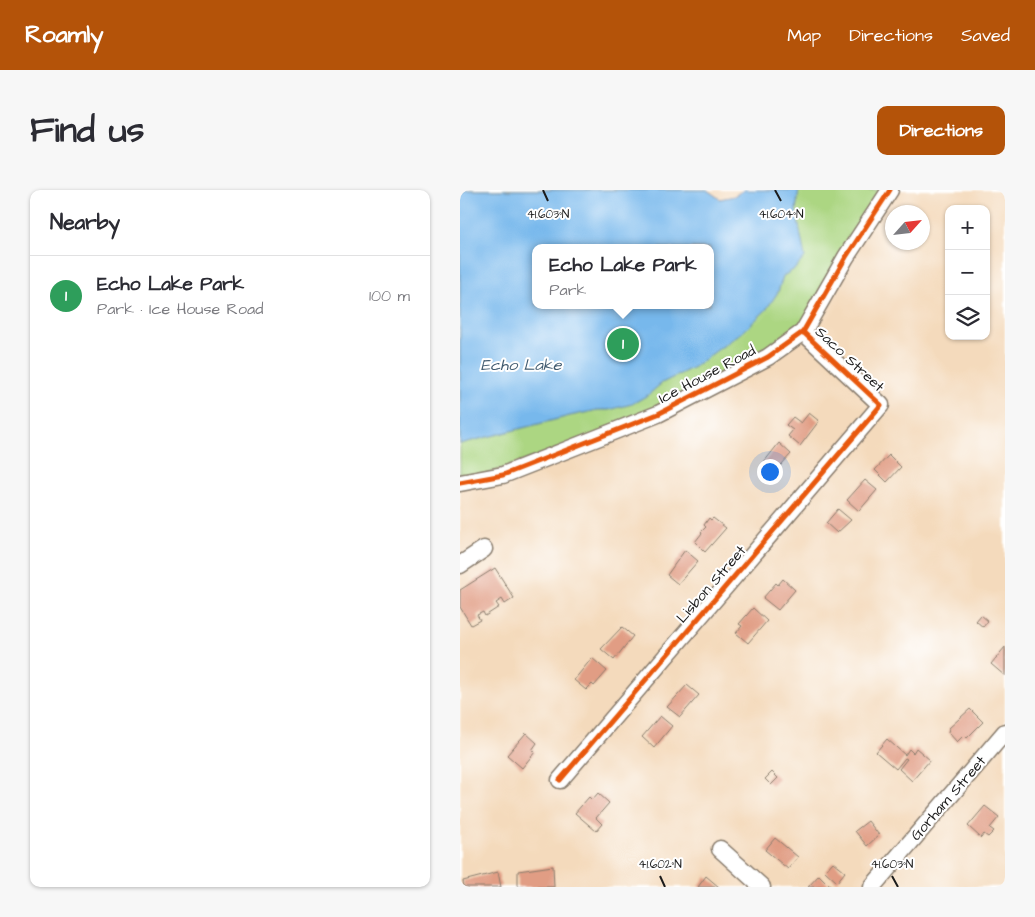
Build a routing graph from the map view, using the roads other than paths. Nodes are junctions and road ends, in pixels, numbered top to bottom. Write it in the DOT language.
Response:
graph roads {
  1 [pos="890,190"];
  2 [pos="803,332"];
  3 [pos="881,405"];
  4 [pos="460,483"];
  5 [pos="484,549"];
  6 [pos="460,565"];
  7 [pos="1005,732"];
  8 [pos="560,780"];
  9 [pos="720,848"];
  10 [pos="762,887"];
  11 [pos="872,887"];
  1 -- 2 [label="street, Ice House Road"];
  2 -- 3 [label="street, Saco Street"];
  2 -- 4 [label="street, Ice House Road"];
  3 -- 8 [label="street, Lisbon Street"];
  5 -- 6 [label="street"];
  7 -- 11 [label="street, Gorham Street"];
  9 -- 10 [label="street"];
}
